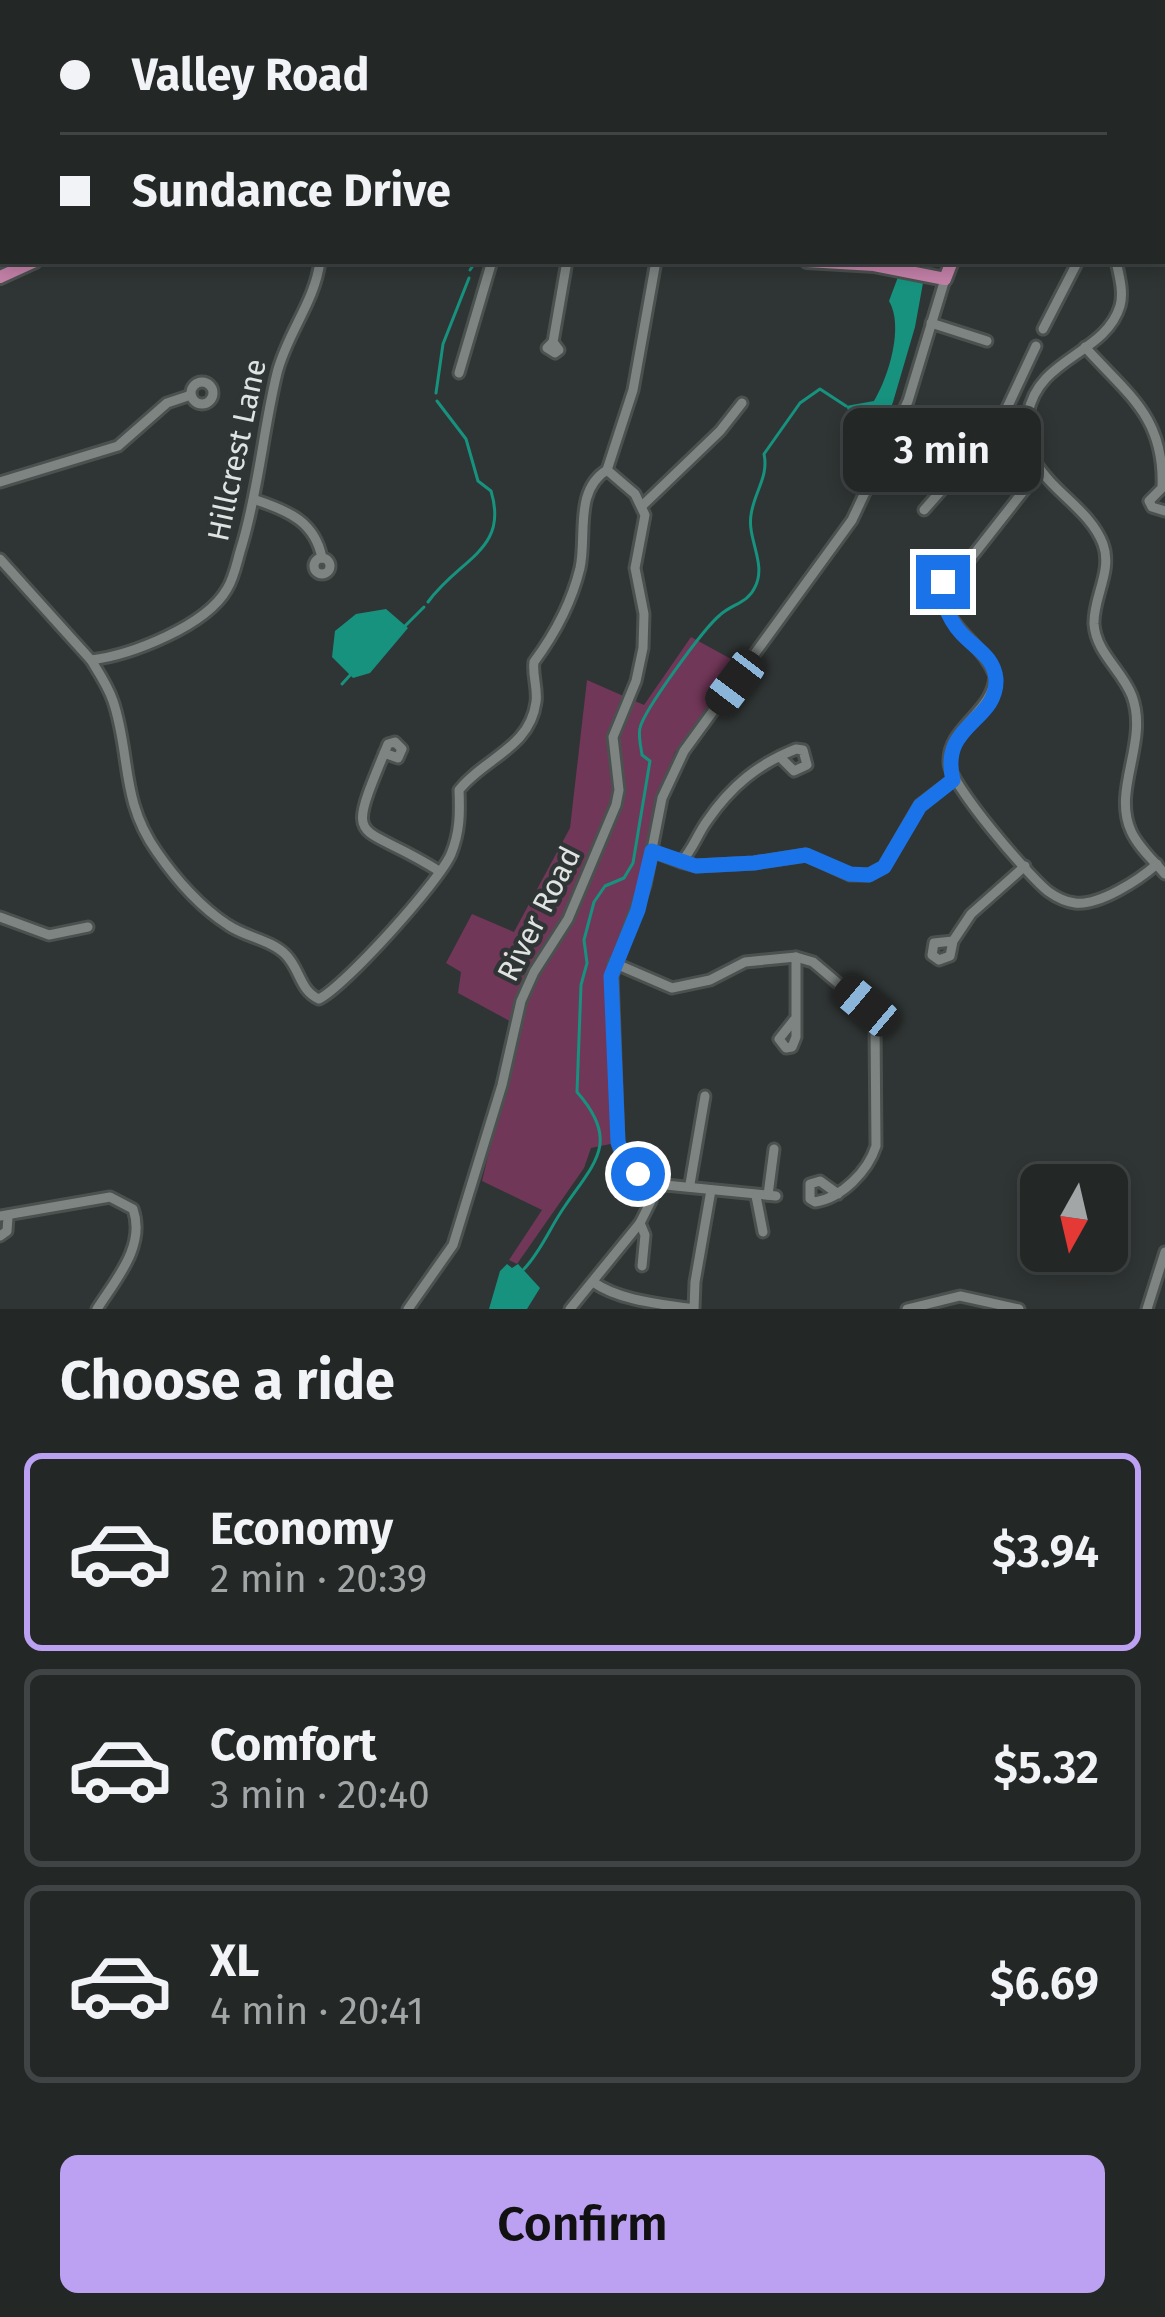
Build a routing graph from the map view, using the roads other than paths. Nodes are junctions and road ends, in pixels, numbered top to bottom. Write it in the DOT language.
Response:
graph roads {
  1 [pos="28,264"];
  2 [pos="319,264"];
  3 [pos="491,264"];
  4 [pos="567,264"];
  5 [pos="655,264"];
  6 [pos="879,264"];
  7 [pos="951,264"];
  8 [pos="1076,264"];
  9 [pos="1116,264"];
  10 [pos="0,277"];
  11 [pos="945,279"];
  12 [pos="932,323"];
  13 [pos="1043,329"];
  14 [pos="987,341"];
  15 [pos="554,342"];
  16 [pos="1036,346"];
  17 [pos="1084,347"];
  18 [pos="459,373"];
  19 [pos="1021,376"];
  20 [pos="1040,382"];
  21 [pos="191,395"];
  22 [pos="742,403"];
  23 [pos="607,470"];
  24 [pos="1040,470"];
  25 [pos="0,482"];
  26 [pos="1163,490"];
  27 [pos="256,500"];
  28 [pos="643,505"];
  29 [pos="924,511"];
  30 [pos="1165,511"];
  31 [pos="322,558"];
  32 [pos="0,559"];
  33 [pos="956,577"];
  34 [pos="943,601"];
  35 [pos="91,660"];
  36 [pos="110,660"];
  37 [pos="101,676"];
  38 [pos="384,753"];
  39 [pos="781,758"];
  40 [pos="953,780"];
  41 [pos="652,851"];
  42 [pos="681,862"];
  43 [pos="1157,864"];
  44 [pos="1024,866"];
  45 [pos="439,871"];
  46 [pos="1165,874"];
  47 [pos="0,917"];
  48 [pos="88,927"];
  49 [pos="953,941"];
  50 [pos="796,957"];
  51 [pos="614,963"];
  52 [pos="794,1020"];
  53 [pos="705,1096"];
  54 [pos="774,1149"];
  55 [pos="645,1183"];
  56 [pos="690,1184"];
  57 [pos="711,1190"];
  58 [pos="838,1194"];
  59 [pos="767,1196"];
  60 [pos="4,1217"];
  61 [pos="640,1222"];
  62 [pos="763,1232"];
  63 [pos="0,1236"];
  64 [pos="1165,1252"];
  65 [pos="642,1266"];
  66 [pos="592,1282"];
  67 [pos="97,1309"];
  68 [pos="408,1309"];
  69 [pos="570,1309"];
  70 [pos="694,1309"];
  71 [pos="907,1309"];
  72 [pos="1019,1309"];
  73 [pos="1147,1309"];
  1 -- 10 [label="main road"];
  2 -- 27 [label="street, Hillcrest Lane"];
  3 -- 18 [label="street"];
  4 -- 15 [label="street"];
  5 -- 23 [label="street"];
  6 -- 11 [label="main road"];
  7 -- 11 [label="main road"];
  8 -- 13 [label="street"];
  9 -- 17 [label="street"];
  11 -- 12 [label="street"];
  12 -- 14 [label="street"];
  12 -- 41 [label="street"];
  16 -- 19 [label="street"];
  17 -- 20 [label="street"];
  17 -- 26 [label="street"];
  19 -- 20 [label="street"];
  19 -- 29 [label="street"];
  20 -- 24 [label="street"];
  21 -- 25 [label="street"];
  22 -- 28 [label="street"];
  23 -- 28 [label="street"];
  23 -- 45 [label="street"];
  24 -- 33 [label="street"];
  24 -- 43 [label="street"];
  26 -- 30 [label="street"];
  27 -- 31 [label="street"];
  27 -- 36 [label="street, Hillcrest Lane"];
  28 -- 68 [label="street, River Road"];
  32 -- 35 [label="street"];
  34 -- 40 [label="street"];
  35 -- 36 [label="street, Hillcrest Lane"];
  35 -- 37 [label="street"];
  36 -- 37 [label="street"];
  37 -- 45 [label="street"];
  38 -- 45 [label="street"];
  39 -- 42 [label="street"];
  40 -- 42 [label="street"];
  40 -- 44 [label="street"];
  41 -- 42 [label="street"];
  41 -- 51 [label="street"];
  43 -- 44 [label="street"];
  43 -- 46 [label="street"];
  44 -- 49 [label="street"];
  47 -- 48 [label="street"];
  50 -- 51 [label="street"];
  50 -- 52 [label="street"];
  50 -- 58 [label="street"];
  51 -- 55 [label="street"];
  53 -- 56 [label="street"];
  54 -- 59 [label="street"];
  55 -- 56 [label="street"];
  55 -- 61 [label="street"];
  56 -- 57 [label="street"];
  57 -- 59 [label="street"];
  57 -- 70 [label="street"];
  59 -- 62 [label="street"];
  60 -- 63 [label="street"];
  60 -- 67 [label="street"];
  61 -- 65 [label="street"];
  61 -- 66 [label="street"];
  64 -- 73 [label="street"];
  66 -- 69 [label="street"];
  66 -- 70 [label="street"];
  71 -- 72 [label="street"];
}
